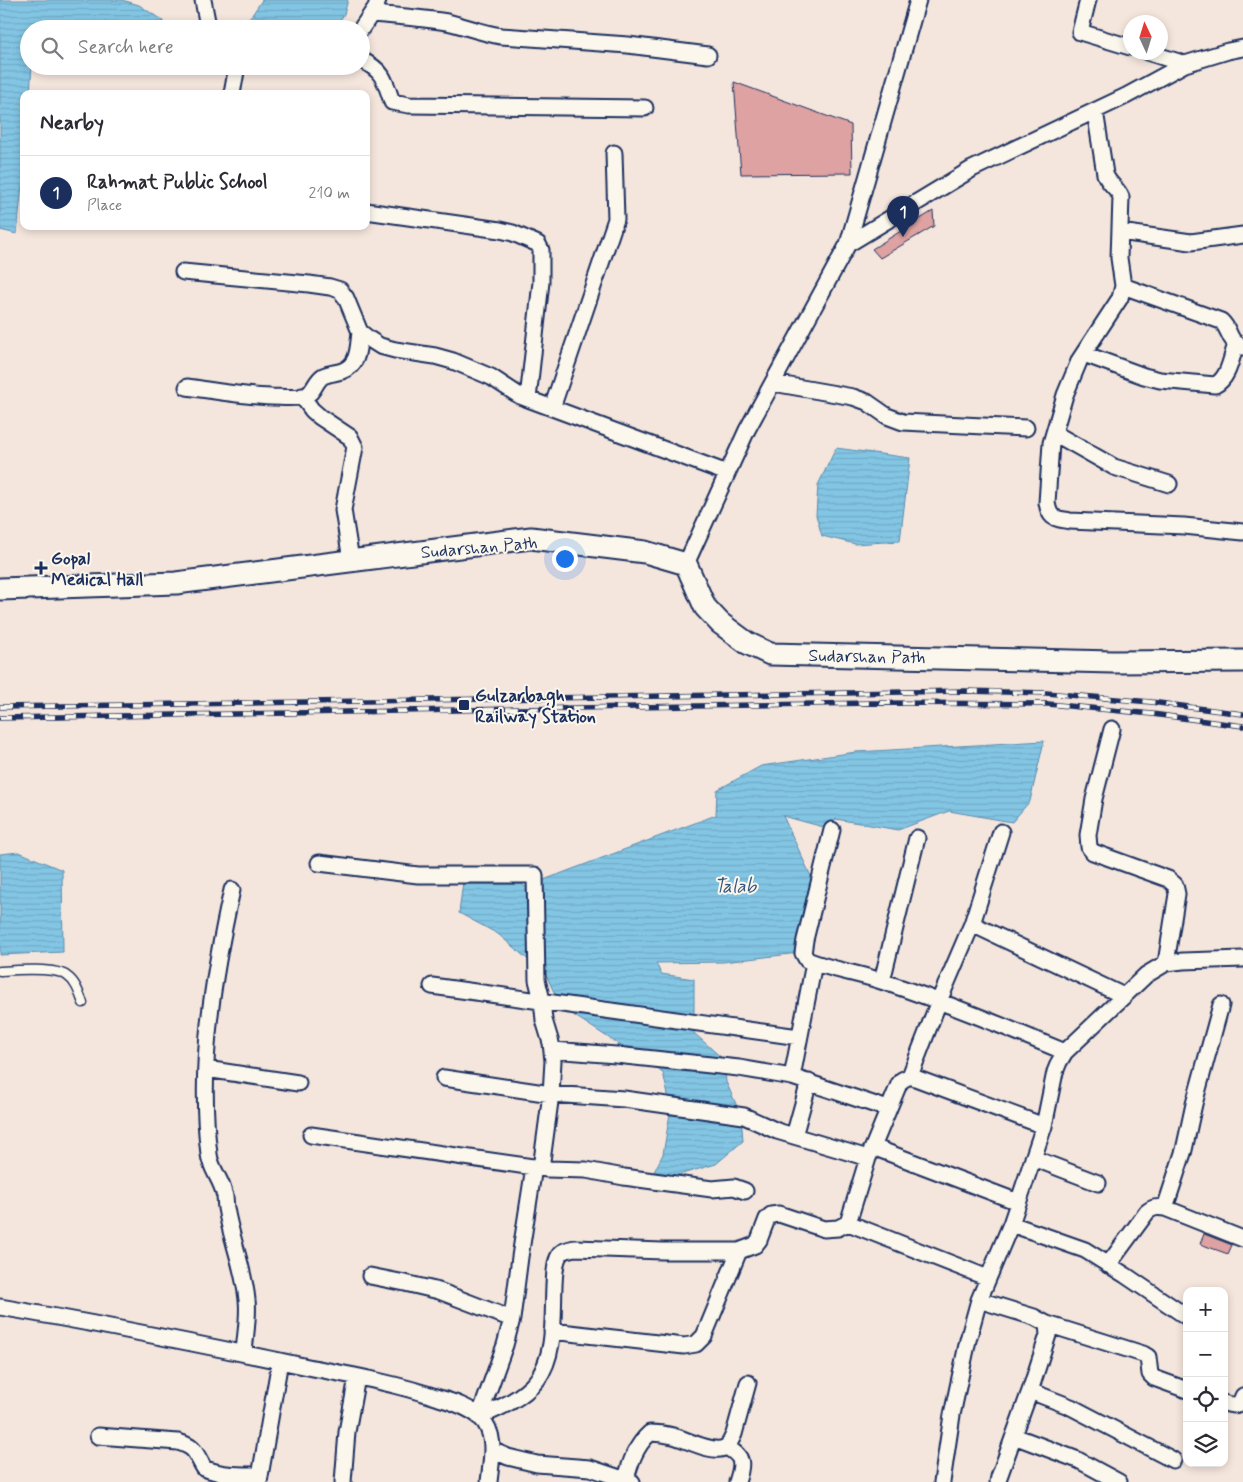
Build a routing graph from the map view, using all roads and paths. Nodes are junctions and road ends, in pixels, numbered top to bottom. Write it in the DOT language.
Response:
graph roads {
  1 [pos="202,0"];
  2 [pos="918,0"];
  3 [pos="1088,0"];
  4 [pos="375,7"];
  5 [pos="207,20"];
  6 [pos="367,20"];
  7 [pos="1123,45"];
  8 [pos="1243,48"];
  9 [pos="708,55"];
  10 [pos="1168,59"];
  11 [pos="370,64"];
  12 [pos="1185,64"];
  13 [pos="235,75"];
  14 [pos="233,90"];
  15 [pos="645,108"];
  16 [pos="1095,111"];
  17 [pos="614,152"];
  18 [pos="370,212"];
  19 [pos="1120,232"];
  20 [pos="1243,235"];
  21 [pos="848,244"];
  22 [pos="183,272"];
  23 [pos="1123,286"];
  24 [pos="360,332"];
  25 [pos="1239,346"];
  26 [pos="1084,354"];
  27 [pos="773,383"];
  28 [pos="187,387"];
  29 [pos="302,396"];
  30 [pos="528,399"];
  31 [pos="552,408"];
  32 [pos="1026,428"];
  33 [pos="1054,433"];
  34 [pos="727,473"];
  35 [pos="1169,484"];
  36 [pos="1243,532"];
  37 [pos="351,560"];
  38 [pos="686,564"];
  39 [pos="0,589"];
  40 [pos="1243,662"];
  41 [pos="1112,729"];
  42 [pos="832,830"];
  43 [pos="1000,832"];
  44 [pos="917,838"];
  45 [pos="319,863"];
  46 [pos="232,890"];
  47 [pos="972,924"];
  48 [pos="1243,959"];
  49 [pos="814,963"];
  50 [pos="1166,963"];
  51 [pos="0,971"];
  52 [pos="882,981"];
  53 [pos="432,986"];
  54 [pos="1124,996"];
  55 [pos="542,1000"];
  56 [pos="938,1001"];
  57 [pos="83,1003"];
  58 [pos="1221,1005"];
  59 [pos="800,1037"];
  60 [pos="552,1050"];
  61 [pos="1065,1052"];
  62 [pos="206,1069"];
  63 [pos="910,1076"];
  64 [pos="792,1077"];
  65 [pos="444,1078"];
  66 [pos="809,1082"];
  67 [pos="298,1083"];
  68 [pos="551,1094"];
  69 [pos="888,1109"];
  70 [pos="1044,1126"];
  71 [pos="311,1135"];
  72 [pos="794,1136"];
  73 [pos="871,1152"];
  74 [pos="1033,1158"];
  75 [pos="537,1168"];
  76 [pos="1098,1183"];
  77 [pos="745,1191"];
  78 [pos="1018,1202"];
  79 [pos="1165,1208"];
  80 [pos="848,1223"];
  81 [pos="1010,1224"];
  82 [pos="1243,1239"];
  83 [pos="739,1251"];
  84 [pos="1108,1265"];
  85 [pos="370,1276"];
  86 [pos="988,1278"];
  87 [pos="979,1300"];
  88 [pos="0,1307"];
  89 [pos="1183,1315"];
  90 [pos="512,1319"];
  91 [pos="1047,1324"];
  92 [pos="552,1331"];
  93 [pos="244,1353"];
  94 [pos="280,1361"];
  95 [pos="357,1377"];
  96 [pos="748,1383"];
  97 [pos="1183,1389"];
  98 [pos="1030,1391"];
  99 [pos="1243,1396"];
  100 [pos="1228,1404"];
  101 [pos="479,1417"];
  102 [pos="98,1436"];
  103 [pos="1014,1436"];
  104 [pos="726,1447"];
  105 [pos="492,1450"];
  106 [pos="1173,1460"];
  107 [pos="259,1479"];
  108 [pos="627,1481"];
  109 [pos="343,1482"];
  110 [pos="489,1482"];
  111 [pos="736,1482"];
  112 [pos="942,1482"];
  113 [pos="998,1482"];
  114 [pos="1119,1482"];
  1 -- 5 [label="street"];
  2 -- 21 [label="street"];
  3 -- 7 [label="street"];
  4 -- 6 [label="street"];
  4 -- 9 [label="street"];
  8 -- 12 [label="street"];
  10 -- 12 [label="street"];
  11 -- 15 [label="street"];
  12 -- 16 [label="street"];
  13 -- 14 [label="street"];
  16 -- 19 [label="street"];
  16 -- 21 [label="street"];
  17 -- 31 [label="street"];
  18 -- 30 [label="street"];
  19 -- 20 [label="street"];
  19 -- 23 [label="street"];
  21 -- 27 [label="street"];
  22 -- 24 [label="street"];
  23 -- 25 [label="street"];
  23 -- 26 [label="street"];
  24 -- 29 [label="street"];
  24 -- 30 [label="street"];
  25 -- 26 [label="street"];
  26 -- 33 [label="street"];
  27 -- 32 [label="street"];
  27 -- 34 [label="street"];
  28 -- 29 [label="street"];
  29 -- 37 [label="street"];
  30 -- 31 [label="street"];
  31 -- 34 [label="street"];
  33 -- 35 [label="street"];
  33 -- 36 [label="street"];
  34 -- 38 [label="street"];
  37 -- 38 [label="main road, Sudarshan Path"];
  37 -- 39 [label="main road, Sudarshan Path"];
  38 -- 40 [label="main road, Sudarshan Path"];
  41 -- 50 [label="street"];
  42 -- 49 [label="street"];
  43 -- 47 [label="street"];
  44 -- 52 [label="street"];
  45 -- 55 [label="street"];
  46 -- 62 [label="street"];
  47 -- 54 [label="street"];
  47 -- 56 [label="street"];
  48 -- 50 [label="street"];
  49 -- 52 [label="street"];
  49 -- 59 [label="street"];
  50 -- 54 [label="street"];
  51 -- 57 [label="lane"];
  52 -- 56 [label="street"];
  53 -- 55 [label="street"];
  54 -- 61 [label="street"];
  55 -- 59 [label="street"];
  55 -- 60 [label="street"];
  56 -- 61 [label="street"];
  56 -- 63 [label="street"];
  58 -- 79 [label="street"];
  59 -- 64 [label="street"];
  60 -- 64 [label="street"];
  60 -- 68 [label="street"];
  61 -- 70 [label="street"];
  62 -- 67 [label="street"];
  62 -- 93 [label="street"];
  63 -- 69 [label="street"];
  63 -- 70 [label="street"];
  64 -- 66 [label="street"];
  65 -- 68 [label="street"];
  66 -- 69 [label="street"];
  66 -- 72 [label="street"];
  68 -- 72 [label="street"];
  68 -- 75 [label="street"];
  69 -- 73 [label="street"];
  70 -- 74 [label="street"];
  71 -- 75 [label="street"];
  72 -- 73 [label="street"];
  73 -- 78 [label="street"];
  73 -- 80 [label="street"];
  74 -- 76 [label="street"];
  74 -- 78 [label="street"];
  75 -- 77 [label="street"];
  75 -- 90 [label="street"];
  78 -- 81 [label="street"];
  79 -- 82 [label="street"];
  79 -- 84 [label="street"];
  80 -- 83 [label="street"];
  80 -- 86 [label="street"];
  81 -- 84 [label="street"];
  81 -- 86 [label="street"];
  83 -- 92 [label="street"];
  83 -- 92 [label="street"];
  84 -- 89 [label="street"];
  85 -- 90 [label="street"];
  86 -- 87 [label="street"];
  87 -- 91 [label="street"];
  87 -- 112 [label="street"];
  88 -- 93 [label="street"];
  90 -- 101 [label="street"];
  91 -- 97 [label="street"];
  91 -- 98 [label="street"];
  92 -- 101 [label="street"];
  93 -- 94 [label="street"];
  94 -- 95 [label="street"];
  94 -- 107 [label="street"];
  95 -- 101 [label="street"];
  95 -- 109 [label="street"];
  96 -- 104 [label="street"];
  98 -- 103 [label="street"];
  98 -- 106 [label="street"];
  99 -- 100 [label="street"];
  101 -- 105 [label="street"];
  102 -- 107 [label="street"];
  103 -- 113 [label="street"];
  103 -- 114 [label="street"];
  104 -- 108 [label="street"];
  104 -- 111 [label="street"];
  105 -- 108 [label="street"];
  105 -- 110 [label="street"];
}
